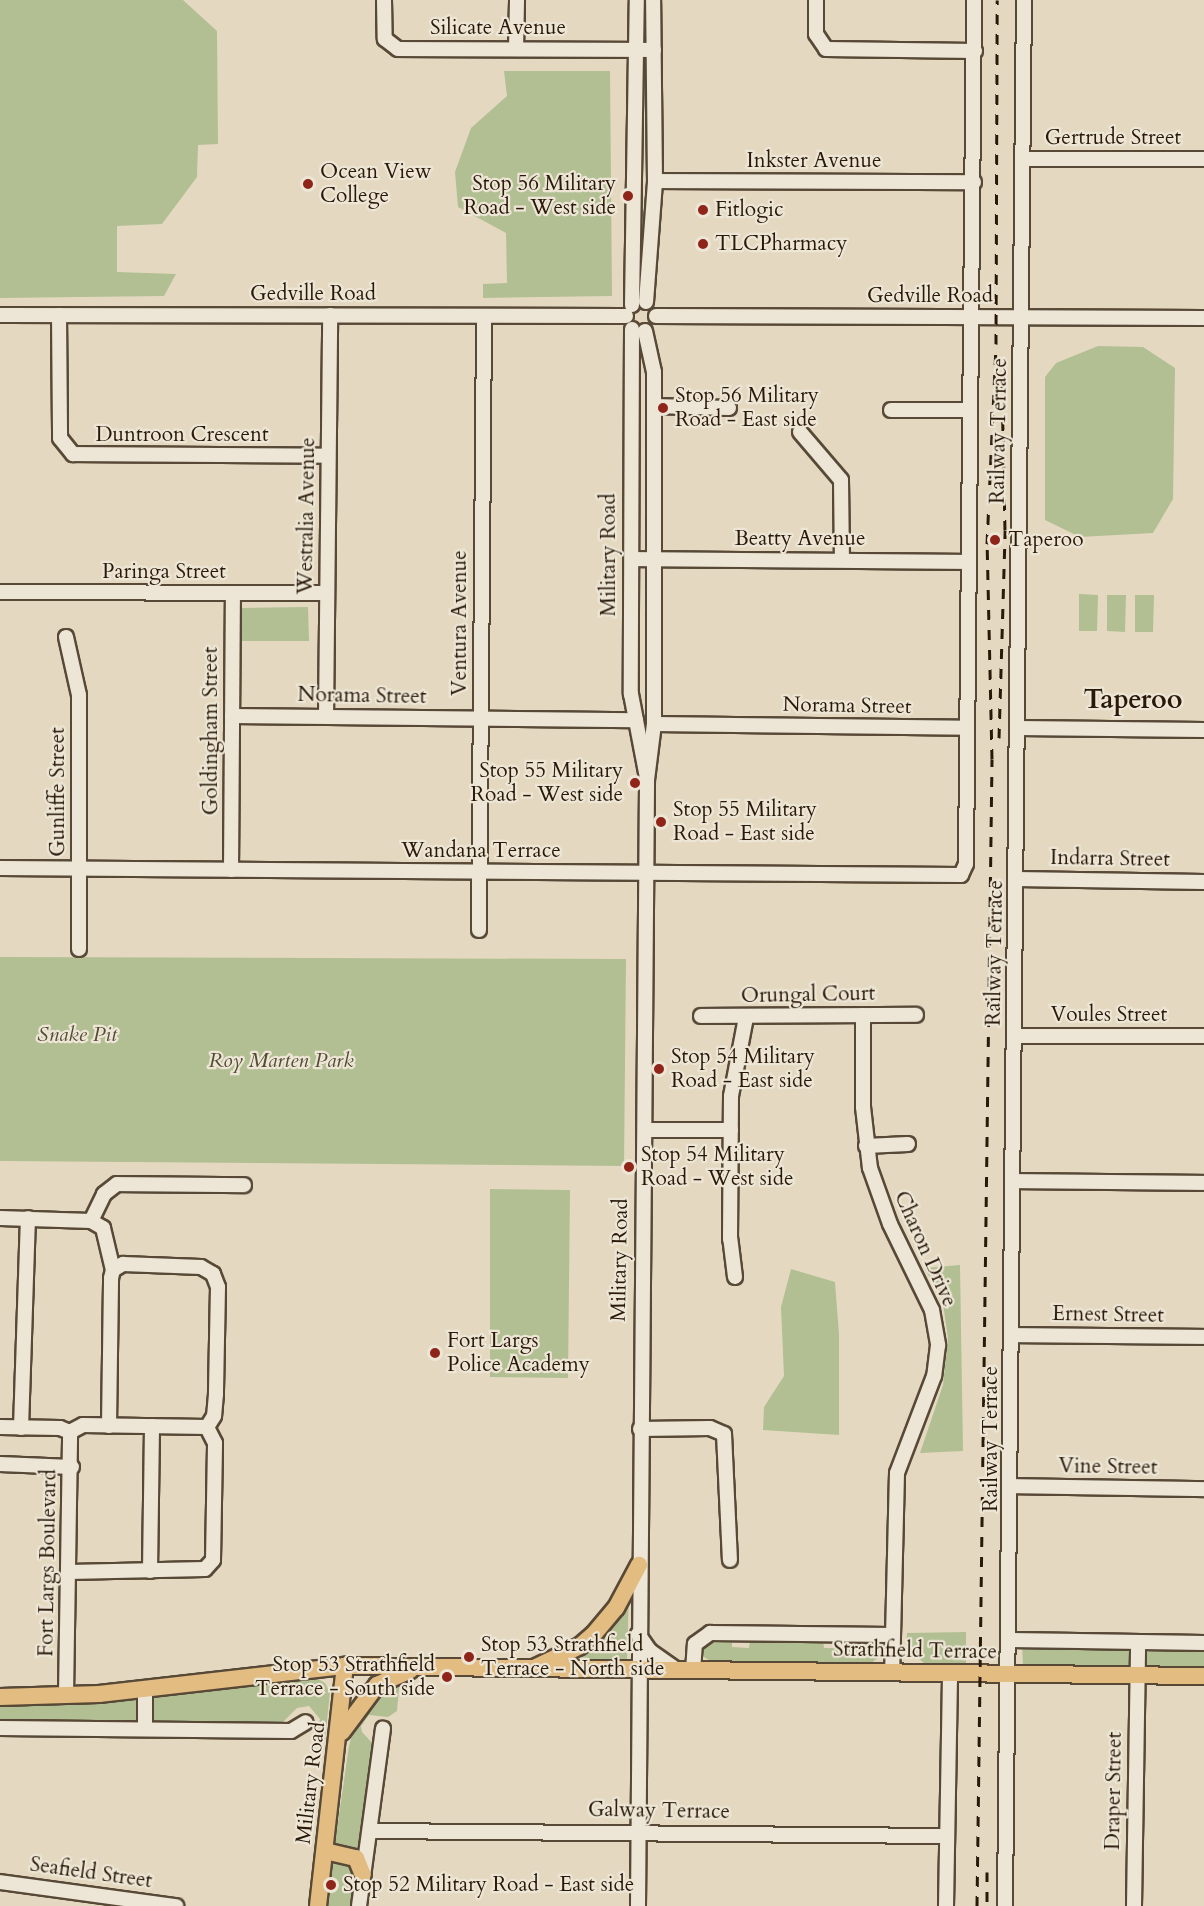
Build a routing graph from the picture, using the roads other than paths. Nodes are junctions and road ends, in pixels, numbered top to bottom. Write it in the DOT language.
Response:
graph roads {
  1 [pos="384,0"];
  2 [pos="517,0"];
  3 [pos="637,0"];
  4 [pos="653,0"];
  5 [pos="816,0"];
  6 [pos="974,0"];
  7 [pos="1024,0"];
  8 [pos="516,49"];
  9 [pos="637,50"];
  10 [pos="654,50"];
  11 [pos="975,51"];
  12 [pos="1023,159"];
  13 [pos="1204,159"];
  14 [pos="655,181"];
  15 [pos="974,182"];
  16 [pos="646,303"];
  17 [pos="0,315"];
  18 [pos="59,315"];
  19 [pos="330,315"];
  20 [pos="484,316"];
  21 [pos="656,316"];
  22 [pos="968,317"];
  23 [pos="1021,317"];
  24 [pos="1204,318"];
  25 [pos="634,320"];
  26 [pos="654,406"];
  27 [pos="729,408"];
  28 [pos="891,410"];
  29 [pos="968,410"];
  30 [pos="800,432"];
  31 [pos="328,456"];
  32 [pos="632,559"];
  33 [pos="653,559"];
  34 [pos="842,560"];
  35 [pos="968,562"];
  36 [pos="0,592"];
  37 [pos="233,593"];
  38 [pos="327,593"];
  39 [pos="66,637"];
  40 [pos="232,716"];
  41 [pos="326,717"];
  42 [pos="481,718"];
  43 [pos="636,720"];
  44 [pos="654,724"];
  45 [pos="967,728"];
  46 [pos="1018,728"];
  47 [pos="1204,729"];
  48 [pos="647,780"];
  49 [pos="0,868"];
  50 [pos="79,869"];
  51 [pos="231,870"];
  52 [pos="479,872"];
  53 [pos="648,873"];
  54 [pos="962,875"];
  55 [pos="1016,879"];
  56 [pos="1204,882"];
  57 [pos="479,930"];
  58 [pos="79,949"];
  59 [pos="863,1015"];
  60 [pos="916,1015"];
  61 [pos="701,1016"];
  62 [pos="746,1017"];
  63 [pos="1015,1036"];
  64 [pos="1204,1036"];
  65 [pos="646,1130"];
  66 [pos="731,1130"];
  67 [pos="908,1144"];
  68 [pos="866,1146"];
  69 [pos="1014,1181"];
  70 [pos="1204,1183"];
  71 [pos="244,1185"];
  72 [pos="0,1218"];
  73 [pos="28,1218"];
  74 [pos="91,1221"];
  75 [pos="113,1270"];
  76 [pos="735,1276"];
  77 [pos="1012,1335"];
  78 [pos="1204,1337"];
  79 [pos="109,1426"];
  80 [pos="152,1426"];
  81 [pos="0,1427"];
  82 [pos="207,1427"];
  83 [pos="21,1428"];
  84 [pos="640,1429"];
  85 [pos="70,1432"];
  86 [pos="0,1464"];
  87 [pos="72,1467"];
  88 [pos="1011,1486"];
  89 [pos="1204,1489"];
  90 [pos="729,1560"];
  91 [pos="639,1565"];
  92 [pos="150,1571"];
  93 [pos="69,1572"];
  94 [pos="638,1634"];
  95 [pos="891,1635"];
  96 [pos="1010,1640"];
  97 [pos="1138,1643"];
  98 [pos="1204,1643"];
  99 [pos="345,1666"];
  100 [pos="419,1667"];
  101 [pos="532,1668"];
  102 [pos="638,1670"];
  103 [pos="685,1670"];
  104 [pos="892,1673"];
  105 [pos="950,1674"];
  106 [pos="1009,1675"];
  107 [pos="1137,1676"];
  108 [pos="1204,1676"];
  109 [pos="145,1688"];
  110 [pos="66,1695"];
  111 [pos="0,1697"];
  112 [pos="306,1722"];
  113 [pos="0,1728"];
  114 [pos="145,1729"];
  115 [pos="383,1729"];
  116 [pos="339,1736"];
  117 [pos="371,1831"];
  118 [pos="639,1832"];
  119 [pos="947,1836"];
  120 [pos="325,1851"];
  121 [pos="363,1875"];
  122 [pos="0,1882"];
  123 [pos="176,1906"];
  124 [pos="318,1906"];
  125 [pos="358,1906"];
  126 [pos="638,1906"];
  127 [pos="946,1906"];
  128 [pos="1005,1906"];
  129 [pos="1134,1906"];
  1 -- 8 [label="street, Silicate Avenue"];
  2 -- 8 [label="street"];
  3 -- 9 [label="street, Military Road"];
  4 -- 10 [label="street"];
  5 -- 11 [label="street"];
  6 -- 11 [label="street, Railway Terrace"];
  7 -- 12 [label="street, Railway Terrace"];
  8 -- 9 [label="street, Silicate Avenue"];
  9 -- 10 [label="street, Silicate Avenue"];
  9 -- 25 [label="street, Military Road"];
  10 -- 14 [label="street"];
  11 -- 15 [label="street, Railway Terrace"];
  12 -- 13 [label="street, Gertrude Street"];
  12 -- 23 [label="street, Railway Terrace"];
  14 -- 15 [label="street, Inkster Avenue"];
  14 -- 16 [label="street"];
  15 -- 22 [label="street, Railway Terrace"];
  16 -- 21 [label="street"];
  16 -- 25 [label="street, Gedville Road"];
  17 -- 18 [label="street, Gedville Road"];
  18 -- 19 [label="street, Gedville Road"];
  18 -- 31 [label="street, Duntroon Crescent"];
  19 -- 20 [label="street, Gedville Road"];
  19 -- 31 [label="street, Westralia Avenue"];
  20 -- 25 [label="street, Gedville Road"];
  20 -- 42 [label="street, Ventura Avenue"];
  21 -- 22 [label="street, Gedville Road"];
  21 -- 25 [label="street"];
  22 -- 23 [label="street, Gedville Road"];
  22 -- 29 [label="street, Railway Terrace"];
  23 -- 24 [label="street, Gedville Road"];
  23 -- 46 [label="street, Railway Terrace"];
  25 -- 26 [label="street, Military Road"];
  25 -- 32 [label="street, Military Road"];
  26 -- 27 [label="street"];
  26 -- 33 [label="street, Military Road"];
  28 -- 29 [label="street"];
  29 -- 35 [label="street, Railway Terrace"];
  30 -- 34 [label="street"];
  31 -- 38 [label="street, Westralia Avenue"];
  32 -- 33 [label="street, Beatty Avenue"];
  32 -- 43 [label="street, Military Road"];
  33 -- 34 [label="street, Beatty Avenue"];
  33 -- 44 [label="street, Military Road"];
  34 -- 35 [label="street, Beatty Avenue"];
  35 -- 45 [label="street, Railway Terrace"];
  36 -- 37 [label="street, Paringa Street"];
  37 -- 38 [label="street, Paringa Street"];
  37 -- 40 [label="street, Goldingham Street"];
  38 -- 41 [label="street, Westralia Avenue"];
  39 -- 50 [label="street, Gunliffe Street"];
  40 -- 41 [label="street, Norama Street"];
  40 -- 51 [label="street, Goldingham Street"];
  41 -- 42 [label="street, Norama Street"];
  42 -- 43 [label="street, Norama Street"];
  42 -- 52 [label="street, Ventura Avenue"];
  43 -- 48 [label="street, Military Road"];
  44 -- 45 [label="street, Norama Street"];
  44 -- 48 [label="street, Military Road"];
  45 -- 54 [label="street, Railway Terrace"];
  46 -- 47 [label="street"];
  46 -- 55 [label="street, Railway Terrace"];
  48 -- 53 [label="street, Military Road"];
  49 -- 50 [label="street, Wandana Terrace"];
  50 -- 51 [label="street, Wandana Terrace"];
  50 -- 58 [label="street, Gunliffe Street"];
  51 -- 52 [label="street, Wandana Terrace"];
  52 -- 53 [label="street, Wandana Terrace"];
  52 -- 57 [label="street, Ventura Avenue"];
  53 -- 54 [label="street, Wandana Terrace"];
  53 -- 65 [label="street, Military Road"];
  55 -- 56 [label="street, Indarra Street"];
  55 -- 63 [label="street, Railway Terrace"];
  59 -- 60 [label="street, Orungal Court"];
  59 -- 62 [label="street, Orungal Court"];
  59 -- 68 [label="street, Charon Drive"];
  61 -- 62 [label="street, Orungal Court"];
  62 -- 66 [label="street"];
  63 -- 64 [label="street, Voules Street"];
  63 -- 69 [label="street, Railway Terrace"];
  65 -- 66 [label="street"];
  65 -- 84 [label="street, Military Road"];
  66 -- 76 [label="street"];
  67 -- 68 [label="street"];
  68 -- 95 [label="street, Charon Drive"];
  69 -- 70 [label="street"];
  69 -- 77 [label="street, Railway Terrace"];
  71 -- 74 [label="street"];
  72 -- 73 [label="street"];
  73 -- 74 [label="street"];
  73 -- 83 [label="street"];
  74 -- 75 [label="street"];
  75 -- 79 [label="street"];
  75 -- 82 [label="street"];
  77 -- 78 [label="street, Ernest Street"];
  77 -- 88 [label="street, Railway Terrace"];
  79 -- 80 [label="street"];
  79 -- 85 [label="street"];
  80 -- 82 [label="street"];
  80 -- 92 [label="street"];
  81 -- 83 [label="street"];
  82 -- 92 [label="street"];
  83 -- 85 [label="street"];
  84 -- 90 [label="street"];
  84 -- 91 [label="street, Military Road"];
  85 -- 87 [label="street, Fort Largs Boulevard"];
  86 -- 87 [label="street"];
  87 -- 93 [label="street, Fort Largs Boulevard"];
  88 -- 89 [label="street, Vine Street"];
  88 -- 96 [label="street, Railway Terrace"];
  91 -- 94 [label="street, Military Road"];
  91 -- 101 [label="main road"];
  92 -- 93 [label="street"];
  93 -- 110 [label="street, Fort Largs Boulevard"];
  94 -- 102 [label="street, Military Road"];
  94 -- 103 [label="street"];
  95 -- 103 [label="street, Strathfield Terrace"];
  95 -- 104 [label="street, Charon Drive"];
  96 -- 97 [label="street, Strathfield Terrace"];
  96 -- 106 [label="street, Railway Terrace"];
  97 -- 98 [label="street, Strathfield Terrace"];
  97 -- 107 [label="street"];
  99 -- 100 [label="main road, Strathfield Terrace"];
  99 -- 109 [label="main road, Strathfield Terrace"];
  99 -- 116 [label="main road, Military Road"];
  100 -- 101 [label="main road, Strathfield Terrace"];
  100 -- 116 [label="main road"];
  101 -- 102 [label="main road, Strathfield Terrace"];
  102 -- 103 [label="main road, Strathfield Terrace"];
  102 -- 118 [label="street, Military Road"];
  103 -- 104 [label="main road, Strathfield Terrace"];
  104 -- 105 [label="main road, Strathfield Terrace"];
  105 -- 106 [label="main road, Strathfield Terrace"];
  105 -- 119 [label="street"];
  106 -- 107 [label="main road, Strathfield Terrace"];
  106 -- 128 [label="street, Railway Terrace"];
  107 -- 108 [label="main road, Strathfield Terrace"];
  107 -- 129 [label="street, Draper Street"];
  109 -- 110 [label="main road, Strathfield Terrace"];
  109 -- 114 [label="street"];
  110 -- 111 [label="main road, Strathfield Terrace"];
  112 -- 114 [label="street"];
  113 -- 114 [label="street"];
  115 -- 117 [label="street"];
  116 -- 120 [label="main road, Military Road"];
  117 -- 118 [label="street, Galway Terrace"];
  117 -- 121 [label="street"];
  118 -- 119 [label="street, Galway Terrace"];
  118 -- 126 [label="street, Military Road"];
  119 -- 127 [label="street"];
  120 -- 121 [label="main road"];
  120 -- 124 [label="main road, Military Road"];
  121 -- 125 [label="street"];
  122 -- 123 [label="street, Seafield Street"];
}
